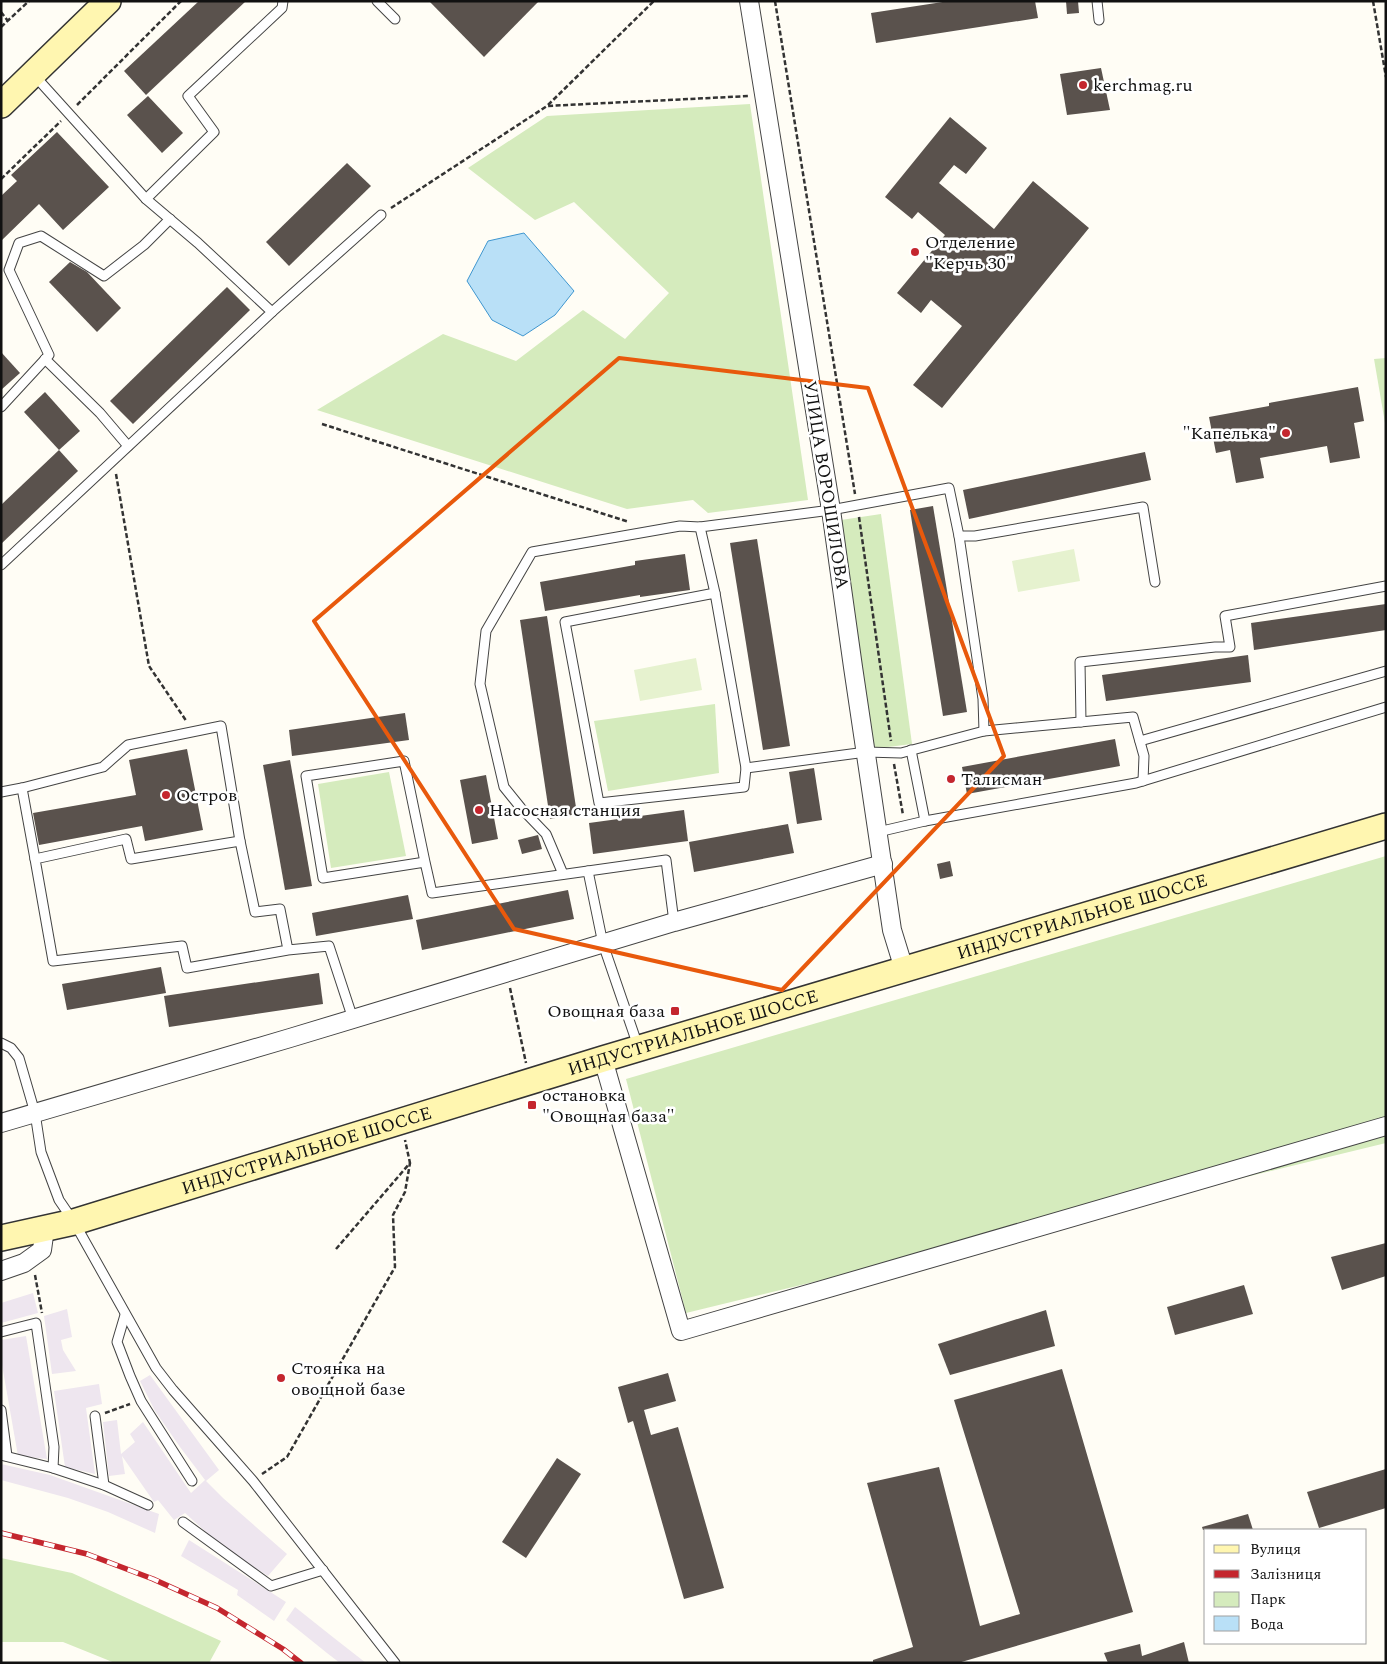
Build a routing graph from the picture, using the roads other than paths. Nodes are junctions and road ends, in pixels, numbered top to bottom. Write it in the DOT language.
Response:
graph roads {
  1 [pos="108,1"];
  2 [pos="283,1"];
  3 [pos="377,1"];
  4 [pos="749,1"];
  5 [pos="1097,1"];
  6 [pos="394,19"];
  7 [pos="1099,20"];
  8 [pos="33,74"];
  9 [pos="1,104"];
  10 [pos="146,199"];
  11 [pos="381,215"];
  12 [pos="170,219"];
  13 [pos="272,312"];
  14 [pos="45,359"];
  15 [pos="1,407"];
  16 [pos="128,446"];
  17 [pos="831,510"];
  18 [pos="700,527"];
  19 [pos="959,536"];
  20 [pos="1,565"];
  21 [pos="1155,582"];
  22 [pos="1386,586"];
  23 [pos="714,593"];
  24 [pos="1386,671"];
  25 [pos="1386,707"];
  26 [pos="1081,722"];
  27 [pos="984,731"];
  28 [pos="1140,741"];
  29 [pos="911,750"];
  30 [pos="866,752"];
  31 [pos="746,768"];
  32 [pos="1143,781"];
  33 [pos="22,788"];
  34 [pos="1,792"];
  35 [pos="925,822"];
  36 [pos="1386,826"];
  37 [pos="878,832"];
  38 [pos="240,841"];
  39 [pos="35,859"];
  40 [pos="426,862"];
  41 [pos="882,864"];
  42 [pos="588,871"];
  43 [pos="563,874"];
  44 [pos="674,922"];
  45 [pos="603,944"];
  46 [pos="288,950"];
  47 [pos="904,969"];
  48 [pos="353,1019"];
  49 [pos="1,1043"];
  50 [pos="638,1049"];
  51 [pos="603,1059"];
  52 [pos="35,1114"];
  53 [pos="1,1123"];
  54 [pos="1386,1126"];
  55 [pos="74,1222"];
  56 [pos="44,1228"];
  57 [pos="1,1238"];
  58 [pos="1,1271"];
  59 [pos="125,1315"];
  60 [pos="1,1332"];
  61 [pos="1,1410"];
  62 [pos="95,1416"];
  63 [pos="4,1456"];
  64 [pos="53,1468"];
  65 [pos="192,1482"];
  66 [pos="104,1485"];
  67 [pos="148,1505"];
  68 [pos="183,1522"];
  69 [pos="323,1570"];
  70 [pos="395,1663"];
  1 -- 8 [label="main road"];
  2 -- 10 [label="lane"];
  3 -- 6 [label="lane"];
  4 -- 17 [label="street, УЛИЦА ВОРОШИЛОВА"];
  5 -- 7 [label="lane"];
  8 -- 9 [label="main road"];
  8 -- 10 [label="lane"];
  10 -- 12 [label="lane"];
  11 -- 13 [label="lane"];
  12 -- 13 [label="lane"];
  12 -- 14 [label="lane"];
  13 -- 16 [label="lane"];
  14 -- 15 [label="lane"];
  14 -- 16 [label="lane"];
  16 -- 20 [label="lane"];
  17 -- 18 [label="lane"];
  17 -- 19 [label="lane"];
  17 -- 30 [label="street, УЛИЦА ВОРОШИЛОВА"];
  18 -- 23 [label="lane"];
  18 -- 43 [label="lane"];
  19 -- 21 [label="lane"];
  19 -- 27 [label="lane"];
  22 -- 26 [label="lane"];
  23 -- 31 [label="lane"];
  23 -- 31 [label="lane"];
  24 -- 28 [label="lane"];
  25 -- 32 [label="lane"];
  26 -- 27 [label="lane"];
  26 -- 28 [label="lane"];
  27 -- 29 [label="lane"];
  28 -- 32 [label="lane"];
  29 -- 30 [label="lane"];
  29 -- 35 [label="lane"];
  30 -- 31 [label="lane"];
  30 -- 37 [label="street, УЛИЦА ВОРОШИЛОВА"];
  32 -- 35 [label="lane"];
  33 -- 34 [label="lane"];
  33 -- 38 [label="lane"];
  33 -- 39 [label="lane"];
  35 -- 37 [label="lane"];
  36 -- 47 [label="main road, ИНДУСТРИАЛЬНОЕ ШОССЕ"];
  37 -- 41 [label="street, УЛИЦА ВОРОШИЛОВА"];
  38 -- 39 [label="lane"];
  38 -- 46 [label="lane"];
  39 -- 46 [label="lane"];
  40 -- 40 [label="lane"];
  40 -- 43 [label="lane"];
  41 -- 44 [label="street"];
  41 -- 47 [label="street, УЛИЦА ВОРОШИЛОВА"];
  42 -- 43 [label="lane"];
  42 -- 44 [label="lane"];
  42 -- 45 [label="lane"];
  44 -- 45 [label="street"];
  45 -- 48 [label="street"];
  45 -- 50 [label="lane"];
  46 -- 48 [label="lane"];
  47 -- 50 [label="main road, ИНДУСТРИАЛЬНОЕ ШОССЕ"];
  48 -- 52 [label="street"];
  49 -- 52 [label="lane"];
  50 -- 51 [label="main road, ИНДУСТРИАЛЬНОЕ ШОССЕ"];
  51 -- 54 [label="street"];
  51 -- 55 [label="main road, ИНДУСТРИАЛЬНОЕ ШОССЕ"];
  52 -- 53 [label="street"];
  52 -- 55 [label="lane"];
  55 -- 56 [label="main road, ИНДУСТРИАЛЬНОЕ ШОССЕ"];
  55 -- 59 [label="lane"];
  56 -- 57 [label="main road, ИНДУСТРИАЛЬНОЕ ШОССЕ"];
  56 -- 58 [label="street"];
  59 -- 65 [label="lane"];
  59 -- 69 [label="lane"];
  60 -- 64 [label="lane"];
  61 -- 63 [label="lane"];
  62 -- 66 [label="lane"];
  63 -- 64 [label="lane"];
  64 -- 66 [label="lane"];
  66 -- 67 [label="lane"];
  68 -- 69 [label="lane"];
  69 -- 70 [label="lane"];
}
